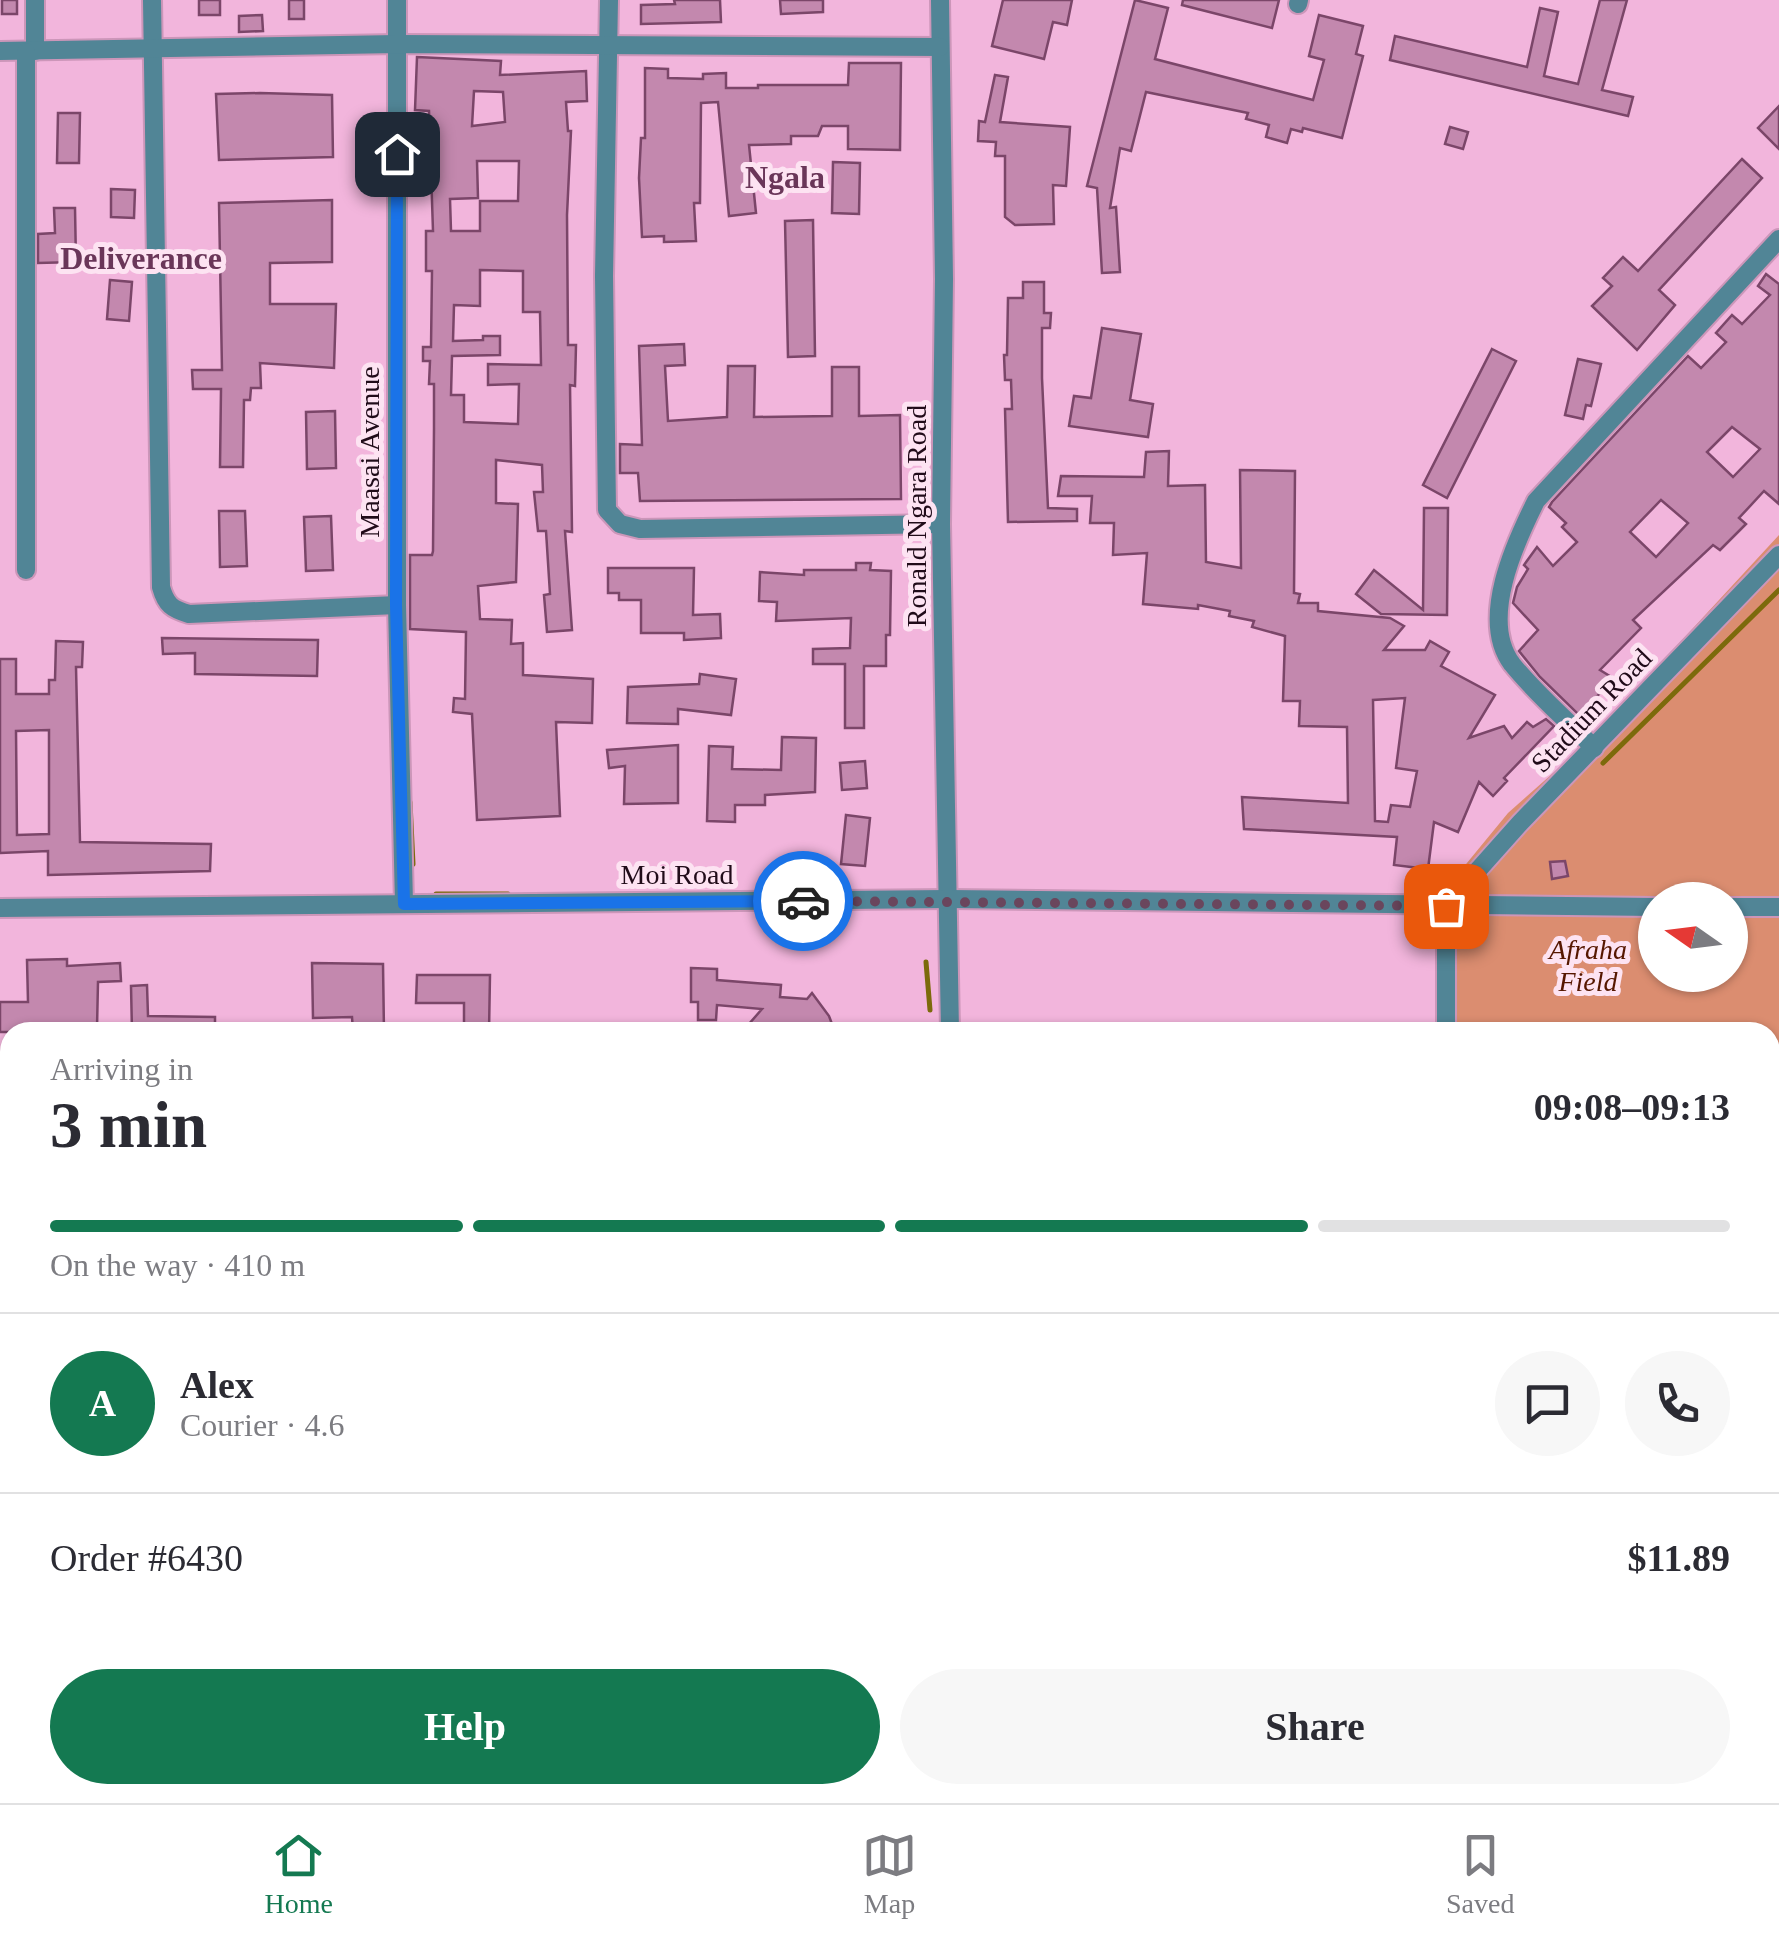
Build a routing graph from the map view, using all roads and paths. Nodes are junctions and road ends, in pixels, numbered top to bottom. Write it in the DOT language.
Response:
graph roads {
  1 [pos="35,0"];
  2 [pos="152,0"];
  3 [pos="397,0"];
  4 [pos="609,0"];
  5 [pos="940,0"];
  6 [pos="397,44"];
  7 [pos="608,45"];
  8 [pos="152,46"];
  9 [pos="940,47"];
  10 [pos="0,51"];
  11 [pos="30,52"];
  12 [pos="1779,239"];
  13 [pos="942,524"];
  14 [pos="1779,555"];
  15 [pos="26,570"];
  16 [pos="396,605"];
  17 [pos="1594,748"];
  18 [pos="949,900"];
  19 [pos="404,904"];
  20 [pos="1446,906"];
  21 [pos="1638,907"];
  22 [pos="1748,907"];
  23 [pos="1779,907"];
  24 [pos="0,908"];
  25 [pos="950,1022"];
  26 [pos="1446,1022"];
  1 -- 11 [label="street"];
  2 -- 8 [label="street"];
  3 -- 6 [label="street, Maasai Avenue"];
  4 -- 7 [label="street"];
  5 -- 9 [label="street, Ronald Ngara Road"];
  6 -- 7 [label="street"];
  6 -- 8 [label="street"];
  6 -- 16 [label="street, Maasai Avenue"];
  7 -- 9 [label="street"];
  7 -- 13 [label="street"];
  8 -- 11 [label="street"];
  8 -- 16 [label="street"];
  9 -- 13 [label="street, Ronald Ngara Road"];
  10 -- 11 [label="street"];
  11 -- 15 [label="street"];
  12 -- 17 [label="street"];
  13 -- 18 [label="street, Ronald Ngara Road"];
  14 -- 17 [label="street, Stadium Road"];
  16 -- 19 [label="street, Maasai Avenue"];
  17 -- 20 [label="street, Stadium Road"];
  18 -- 19 [label="street, Moi Road"];
  18 -- 20 [label="street, Moi Road"];
  18 -- 25 [label="street, Ronald Ngara Road"];
  19 -- 24 [label="street, Moi Road"];
  20 -- 21 [label="street, Moi Road"];
  20 -- 26 [label="street"];
  22 -- 23 [label="street"];
}
